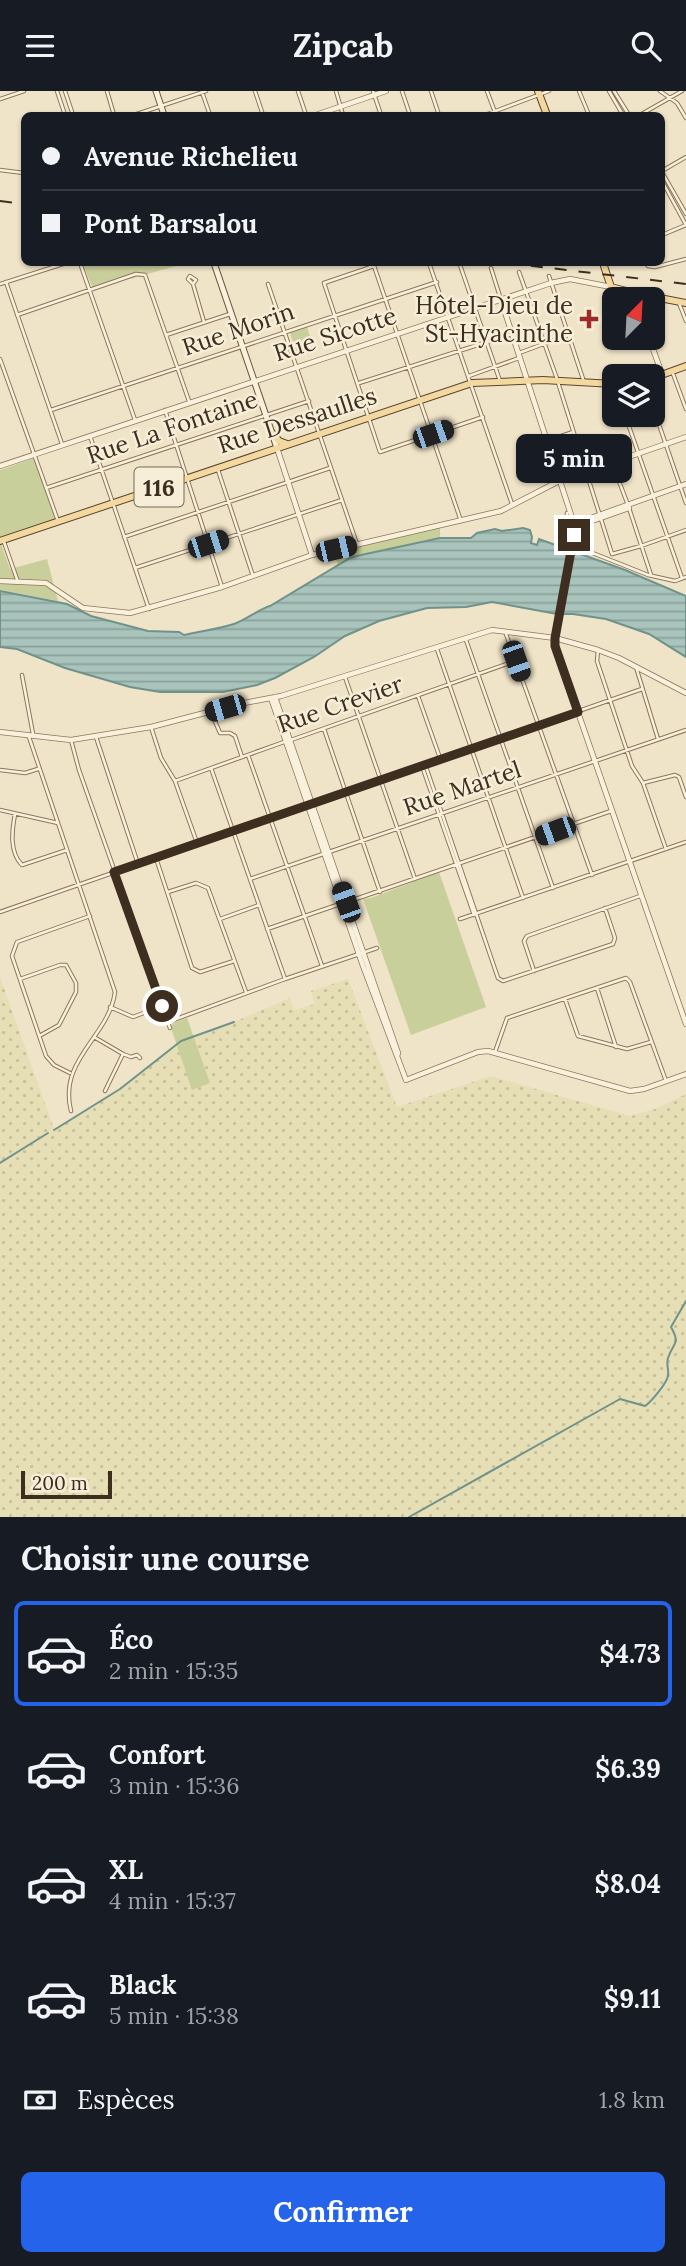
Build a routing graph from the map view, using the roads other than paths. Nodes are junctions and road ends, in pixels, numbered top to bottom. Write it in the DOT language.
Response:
graph roads {
  1 [pos="23,91"];
  2 [pos="57,91"];
  3 [pos="65,91"];
  4 [pos="107,91"];
  5 [pos="156,91"];
  6 [pos="203,91"];
  7 [pos="255,91"];
  8 [pos="298,91"];
  9 [pos="335,91"];
  10 [pos="386,91"];
  11 [pos="402,91"];
  12 [pos="431,91"];
  13 [pos="487,91"];
  14 [pos="549,91"];
  15 [pos="579,91"];
  16 [pos="609,91"];
  17 [pos="614,91"];
  18 [pos="660,91"];
  19 [pos="682,91"];
  20 [pos="374,93"];
  21 [pos="539,93"];
  22 [pos="670,98"];
  23 [pos="0,99"];
  24 [pos="161,106"];
  25 [pos="341,107"];
  26 [pos="64,112"];
  27 [pos="72,112"];
  28 [pos="113,112"];
  29 [pos="143,112"];
  30 [pos="163,112"];
  31 [pos="209,112"];
  32 [pos="262,112"];
  33 [pos="305,112"];
  34 [pos="325,112"];
  35 [pos="342,112"];
  36 [pos="380,112"];
  37 [pos="409,112"];
  38 [pos="438,112"];
  39 [pos="494,112"];
  40 [pos="499,112"];
  41 [pos="546,112"];
  42 [pos="588,112"];
  43 [pos="621,112"];
  44 [pos="627,112"];
  45 [pos="645,112"];
  46 [pos="686,118"];
  47 [pos="686,157"];
  48 [pos="665,169"];
  49 [pos="0,170"];
  50 [pos="21,173"];
  51 [pos="665,178"];
  52 [pos="665,186"];
  53 [pos="677,204"];
  54 [pos="686,214"];
  55 [pos="686,225"];
  56 [pos="665,234"];
  57 [pos="686,259"];
  58 [pos="665,264"];
  59 [pos="57,266"];
  60 [pos="81,266"];
  61 [pos="215,266"];
  62 [pos="369,266"];
  63 [pos="375,266"];
  64 [pos="430,266"];
  65 [pos="460,266"];
  66 [pos="604,266"];
  67 [pos="491,268"];
  68 [pos="519,272"];
  69 [pos="549,276"];
  70 [pos="6,282"];
  71 [pos="437,282"];
  72 [pos="551,283"];
  73 [pos="0,284"];
  74 [pos="192,284"];
  75 [pos="268,284"];
  76 [pos="611,287"];
  77 [pos="90,289"];
  78 [pos="527,291"];
  79 [pos="386,299"];
  80 [pos="501,300"];
  81 [pos="682,303"];
  82 [pos="475,308"];
  83 [pos="232,314"];
  84 [pos="17,315"];
  85 [pos="335,316"];
  86 [pos="449,317"];
  87 [pos="686,321"];
  88 [pos="204,322"];
  89 [pos="286,331"];
  90 [pos="397,332"];
  91 [pos="512,334"];
  92 [pos="166,335"];
  93 [pos="569,335"];
  94 [pos="486,342"];
  95 [pos="545,344"];
  96 [pos="243,347"];
  97 [pos="345,349"];
  98 [pos="461,350"];
  99 [pos="519,356"];
  100 [pos="0,359"];
  101 [pos="298,366"];
  102 [pos="686,366"];
  103 [pos="408,367"];
  104 [pos="495,367"];
  105 [pos="178,369"];
  106 [pos="672,371"];
  107 [pos="665,373"];
  108 [pos="471,379"];
  109 [pos="256,380"];
  110 [pos="528,380"];
  111 [pos="557,381"];
  112 [pos="357,383"];
  113 [pos="500,383"];
  114 [pos="585,384"];
  115 [pos="602,384"];
  116 [pos="123,388"];
  117 [pos="421,400"];
  118 [pos="309,401"];
  119 [pos="189,402"];
  120 [pos="686,409"];
  121 [pos="51,410"];
  122 [pos="165,410"];
  123 [pos="266,414"];
  124 [pos="483,417"];
  125 [pos="368,418"];
  126 [pos="135,420"];
  127 [pos="629,427"];
  128 [pos="660,427"];
  129 [pos="574,432"];
  130 [pos="272,433"];
  131 [pos="320,434"];
  132 [pos="433,434"];
  133 [pos="89,436"];
  134 [pos="686,437"];
  135 [pos="547,441"];
  136 [pos="62,444"];
  137 [pos="291,444"];
  138 [pos="666,444"];
  139 [pos="175,446"];
  140 [pos="277,448"];
  141 [pos="263,453"];
  142 [pos="34,454"];
  143 [pos="638,454"];
  144 [pos="611,463"];
  145 [pos="0,466"];
  146 [pos="217,467"];
  147 [pos="331,468"];
  148 [pos="102,470"];
  149 [pos="586,471"];
  150 [pos="187,478"];
  151 [pos="559,481"];
  152 [pos="288,482"];
  153 [pos="686,484"];
  154 [pos="680,486"];
  155 [pos="546,487"];
  156 [pos="46,488"];
  157 [pos="561,492"];
  158 [pos="652,496"];
  159 [pos="342,500"];
  160 [pos="113,502"];
  161 [pos="228,502"];
  162 [pos="686,503"];
  163 [pos="512,504"];
  164 [pos="628,507"];
  165 [pos="198,512"];
  166 [pos="567,513"];
  167 [pos="299,514"];
  168 [pos="600,517"];
  169 [pos="58,521"];
  170 [pos="461,521"];
  171 [pos="575,529"];
  172 [pos="686,530"];
  173 [pos="239,534"];
  174 [pos="124,537"];
  175 [pos="668,537"];
  176 [pos="2,540"];
  177 [pos="208,544"];
  178 [pos="357,544"];
  179 [pos="641,546"];
  180 [pos="312,555"];
  181 [pos="135,568"];
  182 [pos="651,575"];
  183 [pos="253,576"];
  184 [pos="684,577"];
  185 [pos="0,581"];
  186 [pos="18,582"];
  187 [pos="222,587"];
  188 [pos="149,609"];
  189 [pos="505,630"];
  190 [pos="465,637"];
  191 [pos="555,638"];
  192 [pos="436,646"];
  193 [pos="597,650"];
  194 [pos="516,661"];
  195 [pos="636,667"];
  196 [pos="479,674"];
  197 [pos="22,675"];
  198 [pos="345,675"];
  199 [pos="449,684"];
  200 [pos="642,689"];
  201 [pos="686,693"];
  202 [pos="418,695"];
  203 [pos="273,698"];
  204 [pos="611,701"];
  205 [pos="211,712"];
  206 [pos="578,712"];
  207 [pos="358,716"];
  208 [pos="538,726"];
  209 [pos="151,727"];
  210 [pos="324,729"];
  211 [pos="686,730"];
  212 [pos="0,732"];
  213 [pos="32,737"];
  214 [pos="96,737"];
  215 [pos="501,737"];
  216 [pos="658,739"];
  217 [pos="71,740"];
  218 [pos="288,741"];
  219 [pos="472,747"];
  220 [pos="626,750"];
  221 [pos="248,755"];
  222 [pos="242,757"];
  223 [pos="440,758"];
  224 [pos="593,761"];
  225 [pos="423,764"];
  226 [pos="211,768"];
  227 [pos="39,769"];
  228 [pos="0,770"];
  229 [pos="556,774"];
  230 [pos="380,779"];
  231 [pos="175,781"];
  232 [pos="643,783"];
  233 [pos="518,787"];
  234 [pos="346,791"];
  235 [pos="489,797"];
  236 [pos="686,797"];
  237 [pos="309,804"];
  238 [pos="0,810"];
  239 [pos="611,811"];
  240 [pos="440,813"];
  241 [pos="15,814"];
  242 [pos="270,818"];
  243 [pos="58,823"];
  244 [pos="574,824"];
  245 [pos="397,828"];
  246 [pos="233,831"];
  247 [pos="536,838"];
  248 [pos="363,840"];
  249 [pos="686,842"];
  250 [pos="197,843"];
  251 [pos="506,848"];
  252 [pos="666,849"];
  253 [pos="67,850"];
  254 [pos="326,853"];
  255 [pos="156,858"];
  256 [pos="629,862"];
  257 [pos="458,863"];
  258 [pos="138,864"];
  259 [pos="287,866"];
  260 [pos="114,872"];
  261 [pos="592,875"];
  262 [pos="250,879"];
  263 [pos="415,879"];
  264 [pos="79,884"];
  265 [pos="553,888"];
  266 [pos="168,892"];
  267 [pos="380,892"];
  268 [pos="641,896"];
  269 [pos="523,898"];
  270 [pos="344,903"];
  271 [pos="259,905"];
  272 [pos="605,908"];
  273 [pos="0,912"];
  274 [pos="475,914"];
  275 [pos="90,916"];
  276 [pos="304,916"];
  277 [pos="220,919"];
  278 [pos="460,919"];
  279 [pos="267,929"];
  280 [pos="377,948"];
  281 [pos="361,952"];
  282 [pos="234,961"];
  283 [pos="322,966"];
  284 [pos="534,971"];
  285 [pos="20,979"];
  286 [pos="285,979"];
  287 [pos="597,988"];
  288 [pos="247,993"];
  289 [pos="565,999"];
  290 [pos="162,1006"];
  291 [pos="110,1007"];
  292 [pos="168,1022"];
  293 [pos="686,1024"];
  294 [pos="170,1028"];
  295 [pos="41,1035"];
  296 [pos="94,1037"];
  297 [pos="651,1042"];
  298 [pos="616,1047"];
  299 [pos="495,1052"];
  300 [pos="123,1054"];
  301 [pos="140,1058"];
  302 [pos="71,1073"];
  303 [pos="686,1074"];
  304 [pos="666,1081"];
  305 [pos="105,1091"];
  306 [pos="71,1111"];
  1 -- 23 [label="street"];
  2 -- 26 [label="street"];
  3 -- 27 [label="street"];
  4 -- 28 [label="street"];
  5 -- 24 [label="main road"];
  6 -- 24 [label="street"];
  6 -- 31 [label="street"];
  7 -- 32 [label="street"];
  8 -- 33 [label="street"];
  9 -- 25 [label="street"];
  10 -- 20 [label="street"];
  11 -- 37 [label="street"];
  12 -- 38 [label="street"];
  13 -- 39 [label="street"];
  14 -- 21 [label="street"];
  15 -- 42 [label="street"];
  16 -- 43 [label="street"];
  17 -- 44 [label="street"];
  18 -- 22 [label="street"];
  19 -- 22 [label="street"];
  20 -- 25 [label="street"];
  20 -- 36 [label="street"];
  21 -- 40 [label="street"];
  21 -- 41 [label="main road"];
  22 -- 45 [label="street"];
  22 -- 46 [label="street"];
  24 -- 29 [label="street"];
  24 -- 30 [label="main road"];
  25 -- 34 [label="street"];
  25 -- 35 [label="street"];
  47 -- 48 [label="street"];
  49 -- 50 [label="street"];
  51 -- 53 [label="street"];
  52 -- 53 [label="street"];
  53 -- 54 [label="street"];
  53 -- 55 [label="street"];
  55 -- 56 [label="street"];
  57 -- 58 [label="street"];
  59 -- 70 [label="street"];
  60 -- 77 [label="street"];
  61 -- 83 [label="main road"];
  62 -- 85 [label="street"];
  63 -- 79 [label="street"];
  64 -- 71 [label="street"];
  65 -- 82 [label="street"];
  66 -- 76 [label="main road"];
  67 -- 80 [label="street"];
  68 -- 78 [label="street"];
  69 -- 72 [label="street"];
  70 -- 73 [label="street"];
  70 -- 84 [label="street"];
  71 -- 79 [label="street, Rue Morin"];
  71 -- 86 [label="street"];
  72 -- 76 [label="street, Rue Sicotte"];
  72 -- 78 [label="street, Rue Sicotte"];
  72 -- 93 [label="street"];
  74 -- 88 [label="street"];
  75 -- 89 [label="street"];
  77 -- 84 [label="street"];
  77 -- 92 [label="street"];
  77 -- 116 [label="street"];
  78 -- 80 [label="street, Rue Sicotte"];
  78 -- 95 [label="street"];
  79 -- 85 [label="street, Rue Morin"];
  79 -- 90 [label="street"];
  80 -- 82 [label="street, Rue Sicotte"];
  80 -- 91 [label="street"];
  81 -- 87 [label="street"];
  82 -- 86 [label="street, Rue Sicotte"];
  82 -- 94 [label="street"];
  83 -- 88 [label="street"];
  83 -- 96 [label="main road"];
  84 -- 121 [label="street"];
  85 -- 89 [label="street, Rue Morin"];
  85 -- 97 [label="street"];
  86 -- 90 [label="street, Rue Sicotte"];
  86 -- 98 [label="street"];
  88 -- 92 [label="street"];
  89 -- 96 [label="street, Rue Morin"];
  89 -- 101 [label="street"];
  90 -- 97 [label="street, Rue Sicotte"];
  90 -- 103 [label="street"];
  91 -- 94 [label="street"];
  91 -- 99 [label="street"];
  92 -- 105 [label="street"];
  93 -- 95 [label="street"];
  93 -- 114 [label="street"];
  94 -- 98 [label="street"];
  94 -- 104 [label="street"];
  95 -- 99 [label="street"];
  95 -- 111 [label="street"];
  96 -- 105 [label="street, Rue Morin"];
  96 -- 109 [label="main road"];
  97 -- 101 [label="street, Rue Sicotte"];
  97 -- 112 [label="street"];
  98 -- 103 [label="street"];
  98 -- 108 [label="street"];
  99 -- 104 [label="street"];
  99 -- 110 [label="street"];
  100 -- 142 [label="street"];
  101 -- 109 [label="street, Rue Sicotte"];
  101 -- 118 [label="street"];
  102 -- 106 [label="main road"];
  103 -- 112 [label="street"];
  103 -- 117 [label="street"];
  104 -- 108 [label="street"];
  104 -- 113 [label="street"];
  105 -- 116 [label="street, Rue Morin"];
  105 -- 119 [label="street"];
  106 -- 107 [label="main road"];
  106 -- 120 [label="street"];
  108 -- 113 [label="main road, Rue Dessaulles / 116"];
  108 -- 117 [label="main road, Rue Dessaulles / 116"];
  108 -- 124 [label="street"];
  109 -- 119 [label="street, Rue Sicotte"];
  109 -- 123 [label="main road"];
  110 -- 111 [label="main road, Rue Dessaulles / 116"];
  110 -- 113 [label="main road, Rue Dessaulles / 116"];
  110 -- 135 [label="street"];
  111 -- 114 [label="main road, Rue Dessaulles / 116"];
  111 -- 129 [label="street"];
  112 -- 125 [label="street"];
  114 -- 115 [label="main road, Rue Dessaulles / 116"];
  116 -- 121 [label="street, Rue Morin"];
  116 -- 126 [label="street"];
  117 -- 125 [label="main road, Rue Dessaulles / 116"];
  117 -- 132 [label="street"];
  118 -- 123 [label="street, Rue La Fontaine"];
  118 -- 131 [label="street"];
  119 -- 122 [label="street, Rue Sicotte"];
  121 -- 136 [label="street"];
  122 -- 126 [label="street, Rue Sicotte"];
  122 -- 139 [label="street"];
  123 -- 130 [label="main road"];
  123 -- 139 [label="street, Rue La Fontaine"];
  124 -- 132 [label="street"];
  124 -- 163 [label="street"];
  125 -- 131 [label="main road, Rue Dessaulles / 116"];
  125 -- 132 [label="street"];
  126 -- 133 [label="street, Rue Sicotte"];
  127 -- 143 [label="street"];
  128 -- 138 [label="street"];
  129 -- 135 [label="street"];
  129 -- 149 [label="street"];
  130 -- 137 [label="main road"];
  130 -- 140 [label="main road"];
  130 -- 141 [label="main road"];
  131 -- 137 [label="main road, Rue Dessaulles / 116"];
  131 -- 147 [label="street"];
  132 -- 170 [label="street"];
  133 -- 136 [label="street, Rue Sicotte"];
  133 -- 148 [label="street"];
  134 -- 138 [label="street"];
  135 -- 151 [label="street"];
  136 -- 142 [label="street, Rue Sicotte"];
  137 -- 140 [label="main road, Rue Dessaulles / 116"];
  138 -- 143 [label="street"];
  138 -- 154 [label="street"];
  139 -- 148 [label="street, Rue La Fontaine"];
  139 -- 150 [label="street"];
  140 -- 141 [label="main road, Rue Dessaulles / 116"];
  140 -- 152 [label="street"];
  141 -- 146 [label="main road, Rue Dessaulles / 116"];
  142 -- 145 [label="street, Rue Sicotte"];
  142 -- 156 [label="street"];
  143 -- 144 [label="street"];
  143 -- 158 [label="street"];
  144 -- 149 [label="street"];
  144 -- 164 [label="street"];
  146 -- 150 [label="main road, Rue Dessaulles / 116"];
  146 -- 161 [label="street"];
  147 -- 152 [label="street"];
  147 -- 159 [label="street"];
  148 -- 156 [label="street, Rue La Fontaine"];
  148 -- 160 [label="street"];
  149 -- 151 [label="street"];
  149 -- 168 [label="street"];
  150 -- 160 [label="main road, Rue Dessaulles / 116"];
  150 -- 165 [label="street"];
  151 -- 155 [label="street"];
  151 -- 157 [label="street"];
  151 -- 171 [label="street"];
  152 -- 161 [label="street"];
  152 -- 167 [label="street"];
  153 -- 154 [label="street"];
  154 -- 158 [label="street"];
  154 -- 162 [label="street"];
  155 -- 157 [label="street"];
  155 -- 163 [label="street"];
  156 -- 169 [label="street"];
  157 -- 166 [label="street"];
  158 -- 164 [label="street"];
  158 -- 175 [label="street"];
  159 -- 167 [label="street"];
  159 -- 178 [label="street"];
  160 -- 169 [label="main road, Rue Dessaulles / 116"];
  160 -- 174 [label="street"];
  161 -- 165 [label="street"];
  161 -- 173 [label="street"];
  163 -- 170 [label="street"];
  164 -- 168 [label="street"];
  164 -- 168 [label="street"];
  164 -- 179 [label="street"];
  165 -- 174 [label="street"];
  165 -- 177 [label="street"];
  166 -- 171 [label="street"];
  166 -- 182 [label="street"];
  167 -- 173 [label="street"];
  167 -- 180 [label="street"];
  168 -- 171 [label="street"];
  168 -- 179 [label="street"];
  169 -- 176 [label="main road, Rue Dessaulles / 116"];
  170 -- 178 [label="street"];
  171 -- 191 [label="street, bridge"];
  172 -- 175 [label="street"];
  173 -- 177 [label="street"];
  173 -- 183 [label="street"];
  174 -- 181 [label="street"];
  175 -- 179 [label="street"];
  175 -- 184 [label="street"];
  176 -- 186 [label="street"];
  177 -- 181 [label="street"];
  177 -- 187 [label="street"];
  178 -- 180 [label="street"];
  179 -- 182 [label="street"];
  180 -- 183 [label="street"];
  181 -- 188 [label="street"];
  182 -- 184 [label="street"];
  183 -- 187 [label="street"];
  185 -- 186 [label="street"];
  186 -- 188 [label="street"];
  187 -- 188 [label="street"];
  189 -- 190 [label="street"];
  189 -- 191 [label="street"];
  189 -- 194 [label="street"];
  190 -- 192 [label="street"];
  190 -- 196 [label="street"];
  191 -- 193 [label="street"];
  191 -- 206 [label="street"];
  192 -- 198 [label="street"];
  192 -- 199 [label="street"];
  193 -- 195 [label="street"];
  193 -- 204 [label="street"];
  194 -- 196 [label="street, Rue Crevier"];
  194 -- 208 [label="street"];
  195 -- 200 [label="street"];
  195 -- 201 [label="street"];
  196 -- 199 [label="street, Rue Crevier"];
  196 -- 215 [label="street"];
  197 -- 213 [label="street"];
  198 -- 203 [label="street"];
  198 -- 207 [label="street"];
  199 -- 202 [label="street, Rue Crevier"];
  199 -- 219 [label="street"];
  200 -- 204 [label="street"];
  200 -- 216 [label="street"];
  202 -- 207 [label="street, Rue Crevier"];
  202 -- 223 [label="street"];
  203 -- 205 [label="street"];
  203 -- 218 [label="street"];
  204 -- 206 [label="street"];
  204 -- 220 [label="street"];
  205 -- 209 [label="street"];
  205 -- 222 [label="street"];
  206 -- 208 [label="street"];
  206 -- 224 [label="street"];
  207 -- 210 [label="street, Rue Crevier"];
  207 -- 230 [label="street"];
  208 -- 215 [label="street"];
  208 -- 229 [label="street"];
  209 -- 214 [label="street"];
  209 -- 231 [label="street"];
  210 -- 218 [label="street, Rue Crevier"];
  210 -- 234 [label="street"];
  211 -- 216 [label="street, Rue Martel"];
  212 -- 213 [label="street"];
  213 -- 217 [label="street"];
  213 -- 227 [label="street"];
  214 -- 217 [label="street"];
  214 -- 258 [label="street"];
  215 -- 219 [label="street"];
  215 -- 233 [label="street"];
  216 -- 220 [label="street, Rue Martel"];
  217 -- 260 [label="street"];
  218 -- 221 [label="street, Rue Crevier"];
  218 -- 237 [label="street"];
  219 -- 223 [label="street"];
  219 -- 235 [label="street"];
  220 -- 224 [label="street, Rue Martel"];
  220 -- 232 [label="street"];
  221 -- 222 [label="street, Rue Crevier"];
  221 -- 242 [label="street"];
  222 -- 226 [label="street, Rue Crevier"];
  223 -- 225 [label="street"];
  224 -- 229 [label="street, Rue Martel"];
  224 -- 239 [label="street"];
  225 -- 230 [label="street"];
  225 -- 240 [label="street"];
  226 -- 231 [label="street, Rue Crevier"];
  226 -- 246 [label="street"];
  227 -- 228 [label="street"];
  227 -- 243 [label="street"];
  229 -- 233 [label="street, Rue Martel"];
  229 -- 244 [label="street"];
  230 -- 234 [label="street"];
  230 -- 245 [label="street"];
  231 -- 250 [label="street"];
  232 -- 236 [label="street"];
  232 -- 252 [label="street"];
  233 -- 235 [label="street, Rue Martel"];
  233 -- 247 [label="street"];
  234 -- 237 [label="street"];
  234 -- 248 [label="street"];
  235 -- 240 [label="street, Rue Martel"];
  235 -- 251 [label="street"];
  237 -- 242 [label="street"];
  237 -- 254 [label="street"];
  238 -- 241 [label="street"];
  239 -- 244 [label="street"];
  239 -- 256 [label="street"];
  240 -- 245 [label="street, Rue Martel"];
  240 -- 257 [label="street"];
  241 -- 243 [label="street"];
  241 -- 253 [label="street"];
  242 -- 246 [label="street"];
  242 -- 259 [label="street"];
  243 -- 253 [label="street"];
  244 -- 247 [label="street"];
  244 -- 261 [label="street"];
  245 -- 248 [label="street, Rue Martel"];
  245 -- 263 [label="street"];
  246 -- 250 [label="street"];
  246 -- 262 [label="street"];
  247 -- 251 [label="street"];
  247 -- 265 [label="street"];
  248 -- 254 [label="street, Rue Martel"];
  248 -- 267 [label="street"];
  249 -- 252 [label="street"];
  250 -- 255 [label="street"];
  251 -- 257 [label="street"];
  251 -- 269 [label="street"];
  252 -- 256 [label="street"];
  253 -- 264 [label="street"];
  254 -- 259 [label="street, Rue Martel"];
  254 -- 270 [label="street"];
  255 -- 258 [label="street"];
  255 -- 266 [label="street"];
  256 -- 261 [label="street"];
  256 -- 268 [label="street"];
  257 -- 263 [label="street"];
  257 -- 274 [label="street"];
  258 -- 260 [label="street"];
  259 -- 262 [label="street, Rue Martel"];
  259 -- 276 [label="street"];
  260 -- 264 [label="street"];
  260 -- 290 [label="street"];
  261 -- 265 [label="street"];
  262 -- 271 [label="street"];
  263 -- 267 [label="street"];
  264 -- 273 [label="street"];
  264 -- 275 [label="street"];
  265 -- 269 [label="street"];
  266 -- 277 [label="street"];
  266 -- 282 [label="street"];
  267 -- 270 [label="street"];
  268 -- 272 [label="street"];
  268 -- 293 [label="street"];
  269 -- 274 [label="street"];
  270 -- 276 [label="street"];
  270 -- 281 [label="street"];
  271 -- 277 [label="street"];
  271 -- 279 [label="street"];
  272 -- 284 [label="street"];
  272 -- 284 [label="street"];
  274 -- 278 [label="street"];
  274 -- 284 [label="street"];
  275 -- 285 [label="street"];
  275 -- 291 [label="street"];
  276 -- 279 [label="street"];
  276 -- 283 [label="street"];
  277 -- 282 [label="street"];
  279 -- 286 [label="street"];
  280 -- 281 [label="street"];
  281 -- 283 [label="street"];
  281 -- 299 [label="street"];
  282 -- 288 [label="street"];
  283 -- 286 [label="street"];
  285 -- 295 [label="street"];
  285 -- 295 [label="street"];
  286 -- 288 [label="street"];
  287 -- 289 [label="street"];
  287 -- 297 [label="street"];
  287 -- 298 [label="street"];
  288 -- 292 [label="street"];
  289 -- 298 [label="street"];
  289 -- 299 [label="street"];
  290 -- 291 [label="street"];
  290 -- 292 [label="street"];
  291 -- 296 [label="street"];
  292 -- 294 [label="street"];
  295 -- 302 [label="street"];
  296 -- 300 [label="street"];
  296 -- 302 [label="street"];
  297 -- 298 [label="street"];
  297 -- 304 [label="street"];
  299 -- 304 [label="street"];
  300 -- 301 [label="street"];
  300 -- 305 [label="street"];
  302 -- 306 [label="street"];
  303 -- 304 [label="street"];
}
